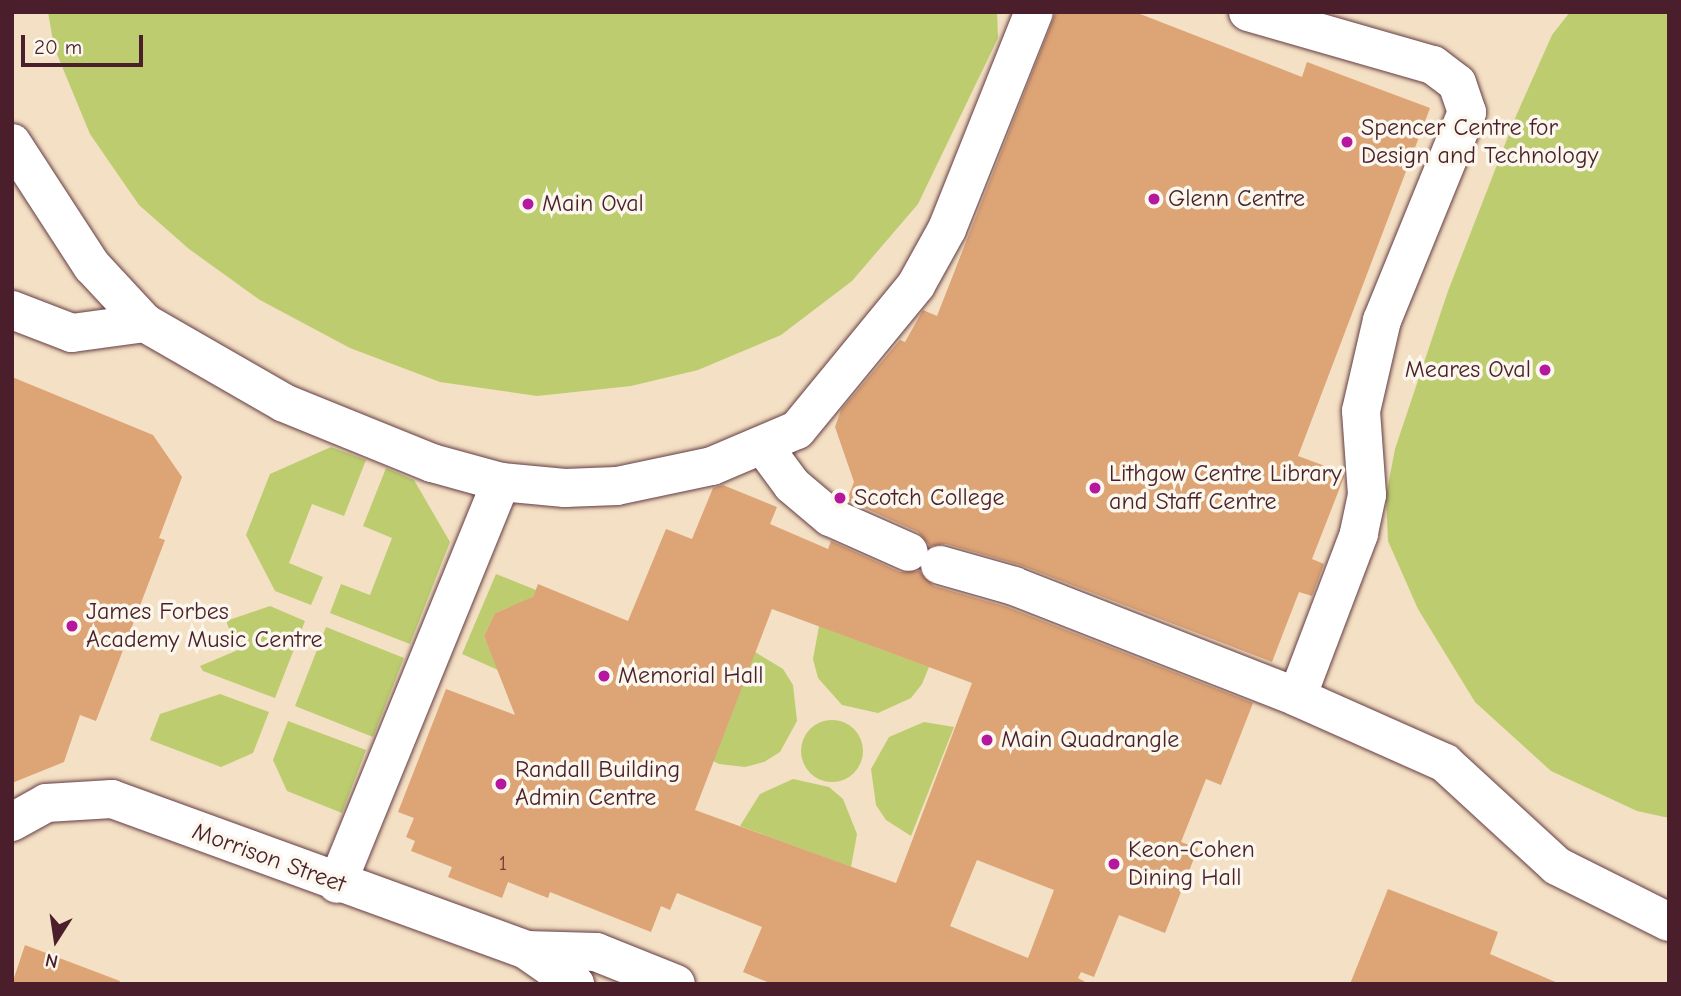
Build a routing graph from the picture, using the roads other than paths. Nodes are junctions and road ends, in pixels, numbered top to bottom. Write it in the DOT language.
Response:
graph roads {
  1 [pos="1034,12"];
  2 [pos="1248,12"];
  3 [pos="12,142"];
  4 [pos="12,310"];
  5 [pos="145,323"];
  6 [pos="764,447"];
  7 [pos="500,482"];
  8 [pos="1297,697"];
  9 [pos="12,821"];
  10 [pos="337,884"];
  11 [pos="1669,922"];
  12 [pos="526,950"];
  13 [pos="575,984"];
  14 [pos="676,984"];
  1 -- 6 [label="street"];
  2 -- 8 [label="street"];
  3 -- 5 [label="street"];
  4 -- 5 [label="street"];
  5 -- 7 [label="street"];
  6 -- 7 [label="street"];
  6 -- 8 [label="street"];
  7 -- 10 [label="street"];
  8 -- 11 [label="street"];
  9 -- 10 [label="street, Morrison Street"];
  10 -- 12 [label="street, Morrison Street"];
  12 -- 13 [label="street, Morrison Street"];
  12 -- 14 [label="street, Morrison Street"];
}
